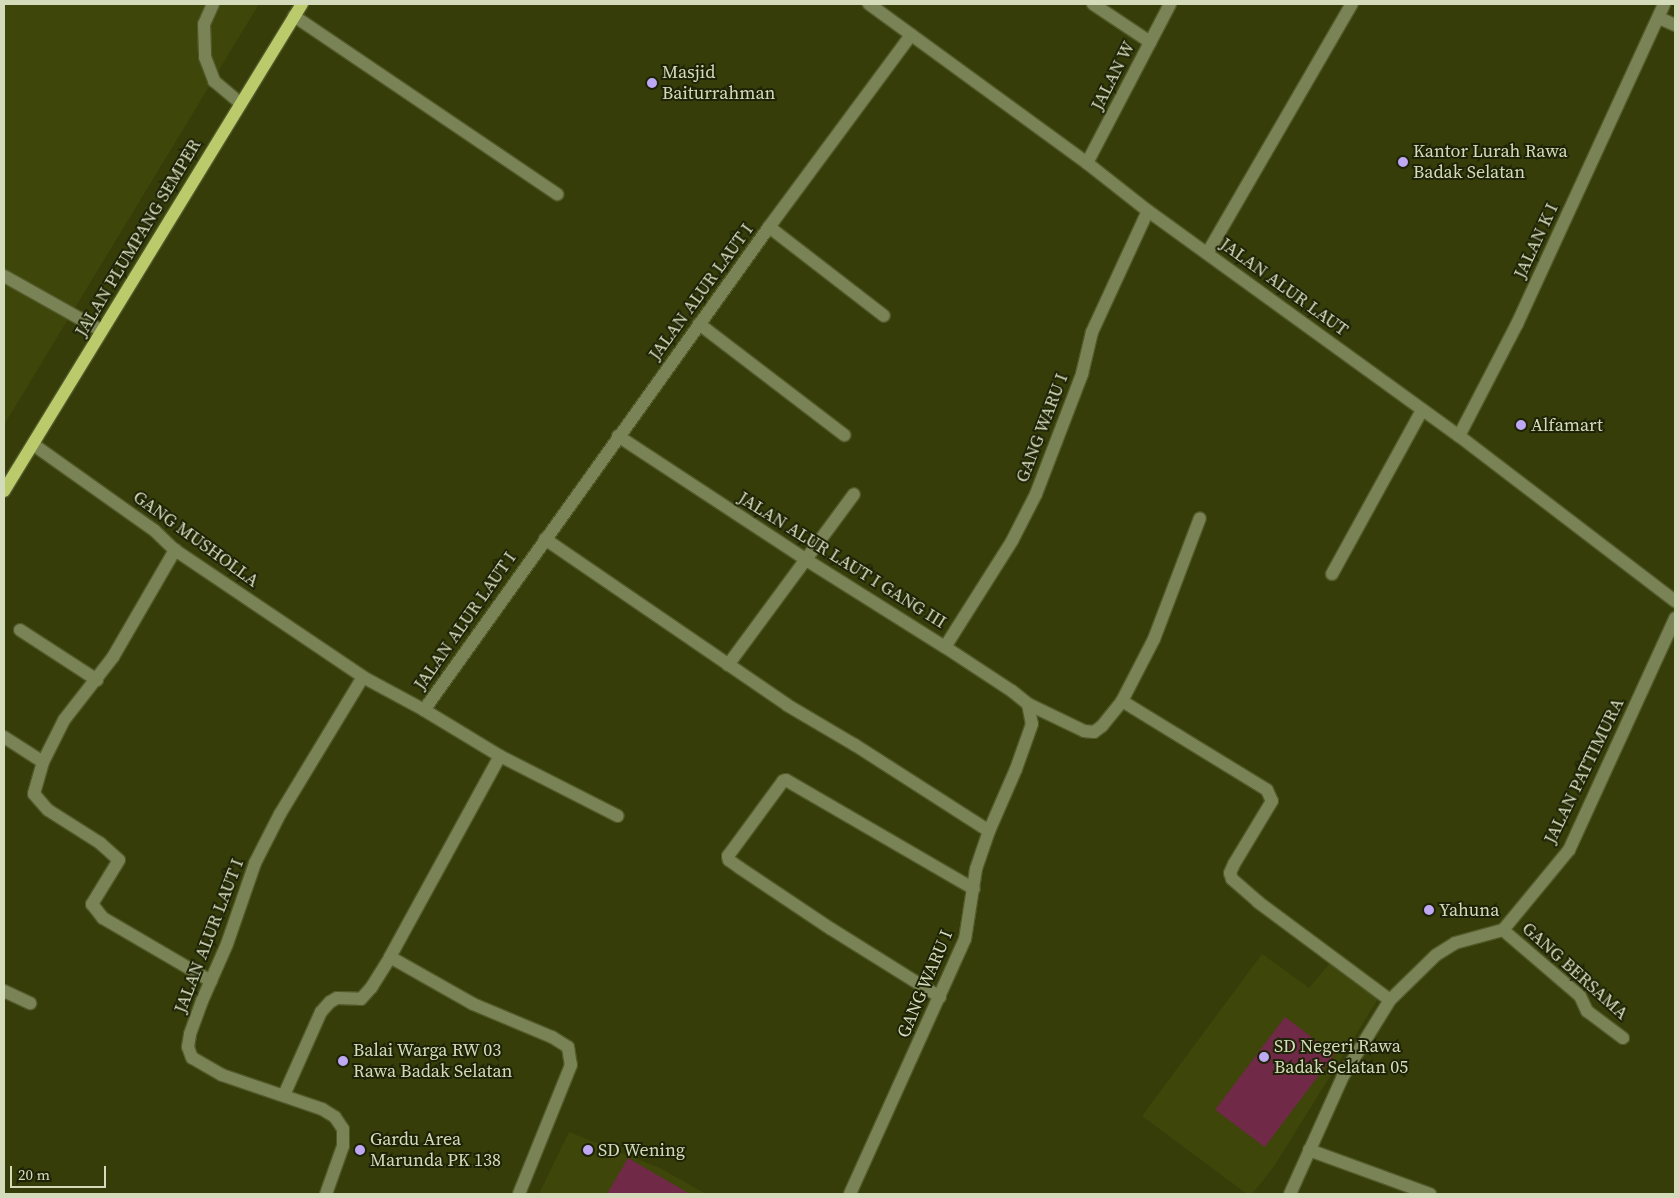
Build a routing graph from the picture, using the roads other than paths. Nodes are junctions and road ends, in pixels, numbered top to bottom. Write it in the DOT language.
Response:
graph roads {
  1 [pos="213,4"];
  2 [pos="302,4"];
  3 [pos="868,4"];
  4 [pos="1093,4"];
  5 [pos="1170,4"];
  6 [pos="1352,4"];
  7 [pos="1664,4"];
  8 [pos="294,16"];
  9 [pos="1659,18"];
  10 [pos="1675,24"];
  11 [pos="911,34"];
  12 [pos="1150,42"];
  13 [pos="241,104"];
  14 [pos="1087,163"];
  15 [pos="557,194"];
  16 [pos="1148,211"];
  17 [pos="769,226"];
  18 [pos="1208,252"];
  19 [pos="4,276"];
  20 [pos="884,316"];
  21 [pos="699,324"];
  22 [pos="102,331"];
  23 [pos="1422,410"];
  24 [pos="618,436"];
  25 [pos="844,436"];
  26 [pos="1459,436"];
  27 [pos="34,445"];
  28 [pos="4,491"];
  29 [pos="854,494"];
  30 [pos="1200,518"];
  31 [pos="545,539"];
  32 [pos="175,550"];
  33 [pos="805,559"];
  34 [pos="1332,574"];
  35 [pos="1674,597"];
  36 [pos="1675,618"];
  37 [pos="20,630"];
  38 [pos="945,647"];
  39 [pos="728,665"];
  40 [pos="363,677"];
  41 [pos="97,680"];
  42 [pos="1122,701"];
  43 [pos="1028,704"];
  44 [pos="424,710"];
  45 [pos="4,737"];
  46 [pos="500,756"];
  47 [pos="43,762"];
  48 [pos="618,816"];
  49 [pos="989,831"];
  50 [pos="974,889"];
  51 [pos="1503,930"];
  52 [pos="390,957"];
  53 [pos="211,981"];
  54 [pos="4,991"];
  55 [pos="940,997"];
  56 [pos="1390,1000"];
  57 [pos="30,1003"];
  58 [pos="1623,1038"];
  59 [pos="284,1095"];
  60 [pos="1309,1150"];
  61 [pos="326,1194"];
  62 [pos="520,1194"];
  63 [pos="850,1194"];
  64 [pos="1290,1194"];
  65 [pos="1430,1194"];
  1 -- 13 [label="street"];
  2 -- 8 [label="main road, JALAN PLUMPANG SEMPER"];
  3 -- 11 [label="street, JALAN ALUR LAUT"];
  4 -- 12 [label="street"];
  5 -- 12 [label="street, JALAN W"];
  6 -- 18 [label="street"];
  7 -- 9 [label="street, JALAN K I"];
  8 -- 13 [label="main road, JALAN PLUMPANG SEMPER"];
  8 -- 15 [label="street"];
  9 -- 10 [label="street"];
  9 -- 26 [label="street, JALAN K I"];
  11 -- 14 [label="street, JALAN ALUR LAUT"];
  11 -- 17 [label="street, JALAN ALUR LAUT I"];
  12 -- 14 [label="street, JALAN W"];
  13 -- 22 [label="main road, JALAN PLUMPANG SEMPER"];
  14 -- 16 [label="street, JALAN ALUR LAUT"];
  16 -- 18 [label="street, JALAN ALUR LAUT"];
  16 -- 38 [label="street, GANG WARU I"];
  17 -- 20 [label="street"];
  17 -- 21 [label="street, JALAN ALUR LAUT I"];
  18 -- 23 [label="street, JALAN ALUR LAUT"];
  19 -- 22 [label="street"];
  21 -- 24 [label="street, JALAN ALUR LAUT I"];
  21 -- 25 [label="street"];
  22 -- 27 [label="main road, JALAN PLUMPANG SEMPER"];
  23 -- 26 [label="street, JALAN ALUR LAUT"];
  23 -- 34 [label="street"];
  24 -- 31 [label="street, JALAN ALUR LAUT I"];
  24 -- 33 [label="street, JALAN ALUR LAUT I GANG III"];
  26 -- 35 [label="street, JALAN ALUR LAUT"];
  27 -- 28 [label="main road, JALAN PLUMPANG SEMPER"];
  27 -- 32 [label="street, GANG MUSHOLLA"];
  29 -- 33 [label="street"];
  30 -- 42 [label="street"];
  31 -- 39 [label="street"];
  31 -- 44 [label="street, JALAN ALUR LAUT I"];
  32 -- 40 [label="street, GANG MUSHOLLA"];
  32 -- 41 [label="street"];
  33 -- 38 [label="street, JALAN ALUR LAUT I GANG III"];
  33 -- 39 [label="street"];
  36 -- 51 [label="street, JALAN PATTIMURA"];
  37 -- 41 [label="street"];
  38 -- 43 [label="street, JALAN ALUR LAUT I GANG III"];
  39 -- 49 [label="street"];
  40 -- 44 [label="street, JALAN ALUR LAUT I"];
  40 -- 53 [label="street, JALAN ALUR LAUT I"];
  41 -- 47 [label="street"];
  42 -- 43 [label="street, JALAN ALUR LAUT I GANG III"];
  42 -- 56 [label="street"];
  43 -- 49 [label="street, GANG WARU I"];
  44 -- 46 [label="street"];
  45 -- 47 [label="street"];
  46 -- 48 [label="street"];
  46 -- 52 [label="street"];
  47 -- 53 [label="street"];
  49 -- 50 [label="street, GANG WARU I"];
  50 -- 55 [label="street, GANG WARU I"];
  50 -- 55 [label="street"];
  51 -- 56 [label="street"];
  51 -- 58 [label="street, GANG BERSAMA"];
  52 -- 59 [label="street"];
  52 -- 62 [label="street"];
  53 -- 59 [label="street, JALAN ALUR LAUT I"];
  54 -- 57 [label="street"];
  55 -- 63 [label="street, GANG WARU I"];
  56 -- 60 [label="street"];
  59 -- 61 [label="street, JALAN ALUR LAUT I"];
  60 -- 64 [label="street"];
  60 -- 65 [label="street"];
}
